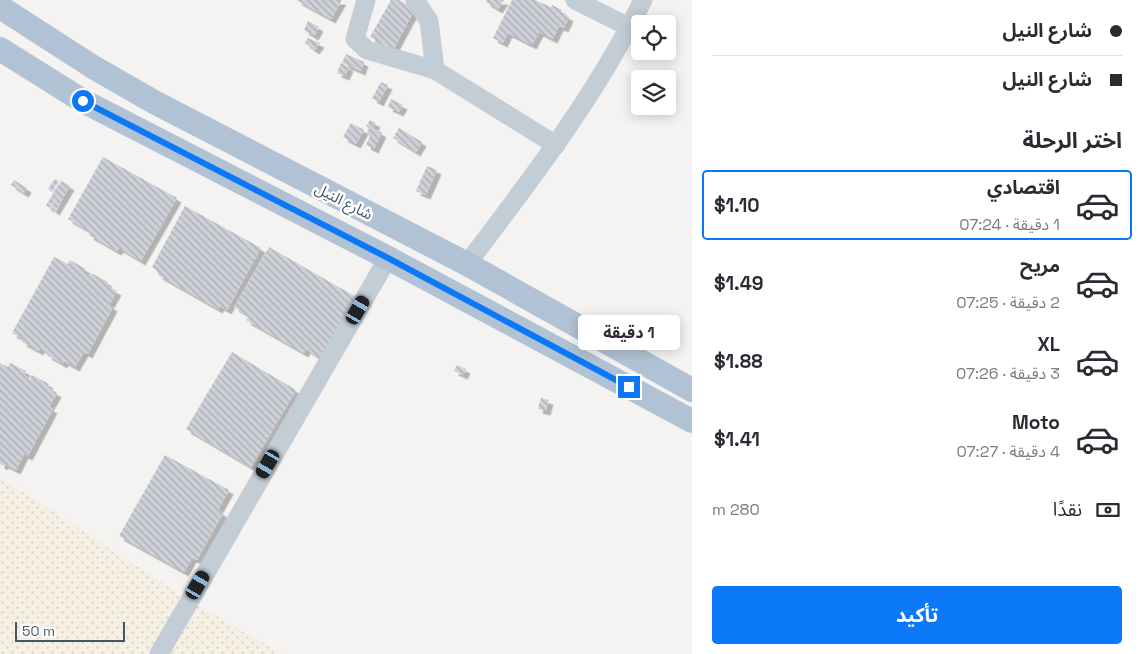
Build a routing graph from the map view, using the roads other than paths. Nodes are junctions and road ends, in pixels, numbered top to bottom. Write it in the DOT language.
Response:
graph roads {
  1 [pos="366,0"];
  2 [pos="415,0"];
  3 [pos="575,0"];
  4 [pos="644,0"];
  5 [pos="0,7"];
  6 [pos="629,27"];
  7 [pos="0,49"];
  8 [pos="434,70"];
  9 [pos="556,146"];
  10 [pos="388,258"];
  11 [pos="467,264"];
  12 [pos="692,390"];
  13 [pos="692,421"];
  14 [pos="158,654"];
  1 -- 8 [label="street"];
  2 -- 8 [label="street"];
  3 -- 6 [label="street"];
  4 -- 6 [label="street"];
  5 -- 11 [label="main road, شارع النيل"];
  6 -- 9 [label="street"];
  7 -- 10 [label="main road, شارع النيل"];
  8 -- 9 [label="street"];
  9 -- 11 [label="street"];
  10 -- 13 [label="main road, شارع النيل"];
  10 -- 14 [label="street"];
  11 -- 12 [label="main road, شارع النيل"];
}
